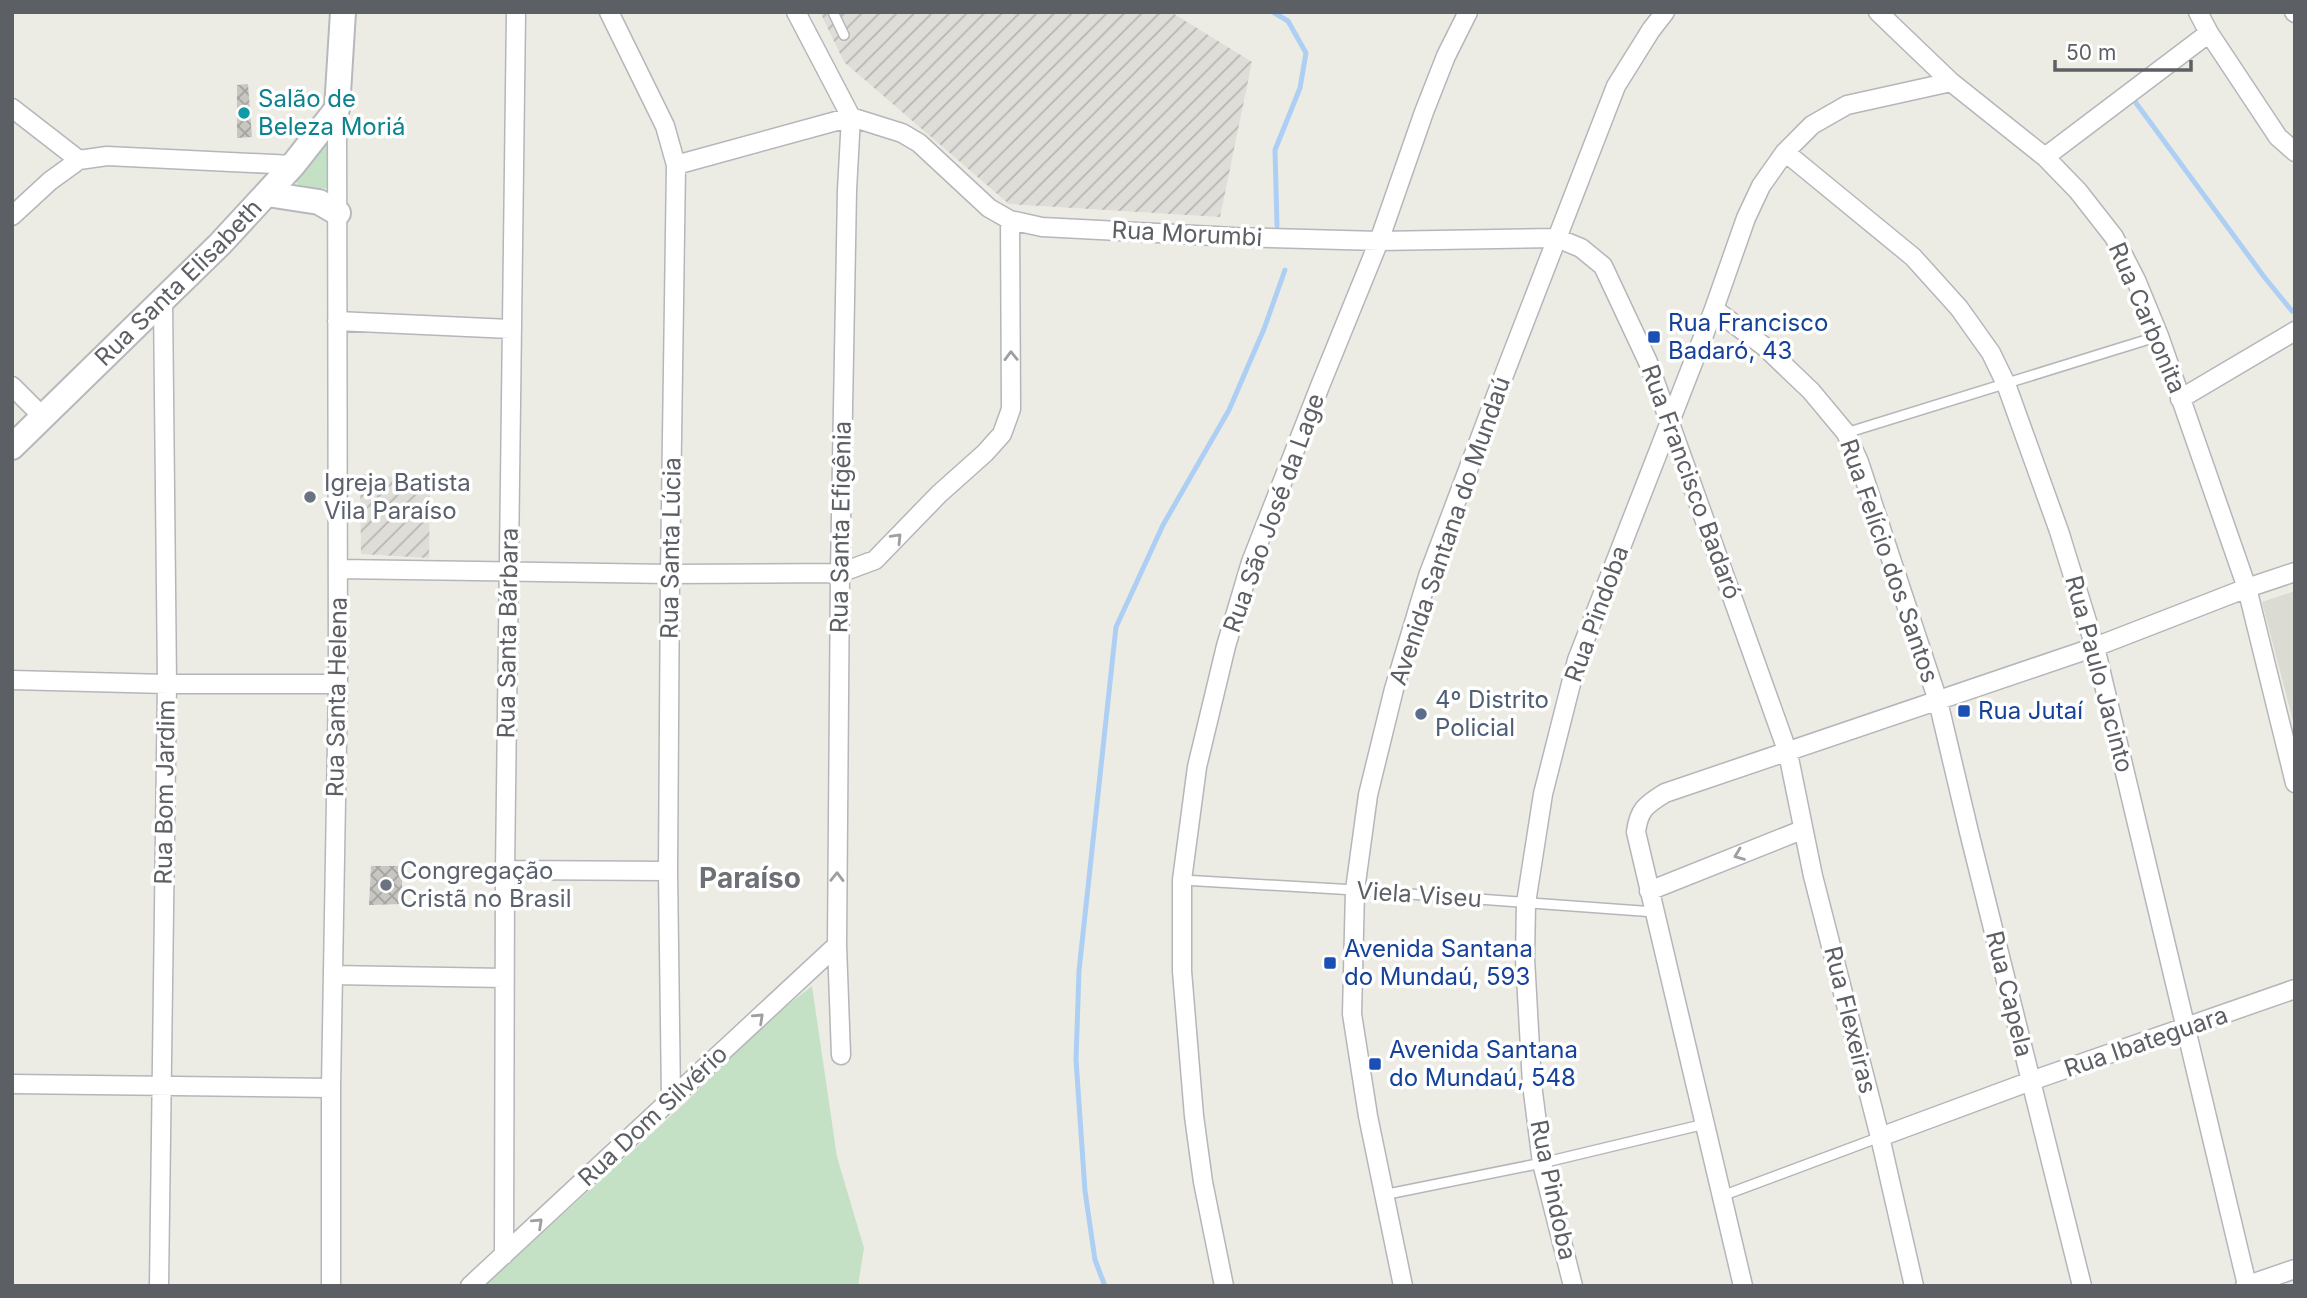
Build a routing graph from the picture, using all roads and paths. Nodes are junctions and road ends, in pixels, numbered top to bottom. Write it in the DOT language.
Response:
graph roads {
  1 [pos="343,12"];
  2 [pos="516,12"];
  3 [pos="609,12"];
  4 [pos="796,12"];
  5 [pos="833,12"];
  6 [pos="1468,12"];
  7 [pos="1665,12"];
  8 [pos="1878,12"];
  9 [pos="2198,12"];
  10 [pos="2209,33"];
  11 [pos="844,35"];
  12 [pos="1951,82"];
  13 [pos="12,108"];
  14 [pos="337,109"];
  15 [pos="851,117"];
  16 [pos="1785,152"];
  17 [pos="2295,152"];
  18 [pos="2045,157"];
  19 [pos="79,160"];
  20 [pos="293,165"];
  21 [pos="676,165"];
  22 [pos="267,194"];
  23 [pos="338,213"];
  24 [pos="12,216"];
  25 [pos="1010,220"];
  26 [pos="1557,238"];
  27 [pos="1380,241"];
  28 [pos="163,299"];
  29 [pos="1714,309"];
  30 [pos="337,321"];
  31 [pos="511,329"];
  32 [pos="2295,331"];
  33 [pos="2159,336"];
  34 [pos="2006,384"];
  35 [pos="12,386"];
  36 [pos="2180,399"];
  37 [pos="43,417"];
  38 [pos="1670,419"];
  39 [pos="1846,432"];
  40 [pos="12,447"];
  41 [pos="338,569"];
  42 [pos="509,570"];
  43 [pos="2295,572"];
  44 [pos="840,573"];
  45 [pos="670,574"];
  46 [pos="2247,588"];
  47 [pos="2095,647"];
  48 [pos="12,680"];
  49 [pos="167,684"];
  50 [pos="338,684"];
  51 [pos="1938,701"];
  52 [pos="1788,753"];
  53 [pos="2295,783"];
  54 [pos="1802,830"];
  55 [pos="505,870"];
  56 [pos="668,871"];
  57 [pos="1182,880"];
  58 [pos="1355,890"];
  59 [pos="1649,891"];
  60 [pos="1525,903"];
  61 [pos="1655,912"];
  62 [pos="837,945"];
  63 [pos="333,975"];
  64 [pos="504,978"];
  65 [pos="2295,989"];
  66 [pos="2186,1029"];
  67 [pos="841,1055"];
  68 [pos="2031,1081"];
  69 [pos="12,1084"];
  70 [pos="161,1086"];
  71 [pos="331,1088"];
  72 [pos="671,1099"];
  73 [pos="1705,1124"];
  74 [pos="1880,1137"];
  75 [pos="1542,1163"];
  76 [pos="1383,1195"];
  77 [pos="1722,1196"];
  78 [pos="504,1255"];
  79 [pos="2295,1269"];
  80 [pos="2246,1285"];
  81 [pos="159,1286"];
  82 [pos="331,1286"];
  83 [pos="470,1286"];
  84 [pos="1224,1286"];
  85 [pos="1403,1286"];
  86 [pos="1573,1286"];
  87 [pos="1743,1286"];
  88 [pos="1913,1286"];
  89 [pos="2082,1286"];
  1 -- 14 [label="street"];
  2 -- 31 [label="street, Rua Santa Bárbara"];
  3 -- 21 [label="street, Rua Santa Lúcia"];
  4 -- 15 [label="street"];
  5 -- 11 [label="lane"];
  6 -- 27 [label="street, Rua São José da Lage"];
  7 -- 26 [label="street, Avenida Santana do Mundaú"];
  8 -- 12 [label="street, Rua Carbonita"];
  9 -- 10 [label="street"];
  10 -- 17 [label="street"];
  10 -- 18 [label="street"];
  12 -- 16 [label="street, Rua Pindoba"];
  12 -- 18 [label="street, Rua Carbonita"];
  13 -- 19 [label="street"];
  14 -- 20 [label="street, Rua Santa Elisabeth"];
  14 -- 23 [label="street, Rua Santa Helena"];
  15 -- 21 [label="street"];
  15 -- 25 [label="street, Rua Morumbi"];
  15 -- 44 [label="street, Rua Santa Efigênia"];
  16 -- 29 [label="street, Rua Pindoba"];
  16 -- 34 [label="street, Rua Paulo Jacinto"];
  18 -- 33 [label="street, Rua Carbonita"];
  19 -- 20 [label="street"];
  19 -- 24 [label="street"];
  20 -- 22 [label="street, Rua Santa Elisabeth"];
  21 -- 45 [label="street, Rua Santa Lúcia"];
  22 -- 23 [label="street"];
  22 -- 28 [label="street, Rua Santa Elisabeth"];
  23 -- 30 [label="street, Rua Santa Helena"];
  25 -- 27 [label="street, Rua Morumbi"];
  44 -- 25 [label="street, one-way"];
  26 -- 27 [label="street, Rua Morumbi"];
  26 -- 38 [label="street, Rua Francisco Badaró"];
  26 -- 58 [label="street, Avenida Santana do Mundaú"];
  27 -- 57 [label="street, Rua São José da Lage"];
  28 -- 37 [label="street, Rua Santa Elisabeth"];
  28 -- 49 [label="street, Rua Bom Jardim"];
  29 -- 38 [label="street, Rua Pindoba"];
  29 -- 39 [label="street, Rua Felício dos Santos"];
  30 -- 31 [label="street"];
  30 -- 41 [label="street, Rua Santa Helena"];
  31 -- 42 [label="street, Rua Santa Bárbara"];
  32 -- 36 [label="street"];
  33 -- 34 [label="lane"];
  33 -- 36 [label="street, Rua Carbonita"];
  34 -- 39 [label="lane"];
  34 -- 47 [label="street, Rua Paulo Jacinto"];
  35 -- 37 [label="street"];
  36 -- 46 [label="street, Rua Carbonita"];
  37 -- 40 [label="street, Rua Santa Elisabeth"];
  38 -- 52 [label="street, Rua Francisco Badaró"];
  38 -- 60 [label="street, Rua Pindoba"];
  39 -- 51 [label="street, Rua Felício dos Santos"];
  41 -- 42 [label="street"];
  41 -- 50 [label="street, Rua Santa Helena"];
  42 -- 45 [label="street"];
  42 -- 55 [label="street, Rua Santa Bárbara"];
  43 -- 46 [label="street"];
  44 -- 45 [label="street"];
  62 -- 44 [label="street, Rua Santa Efigênia, one-way"];
  45 -- 56 [label="street, Rua Santa Lúcia"];
  46 -- 47 [label="street"];
  46 -- 53 [label="street, Rua Carbonita"];
  47 -- 51 [label="street"];
  47 -- 66 [label="street, Rua Paulo Jacinto"];
  48 -- 49 [label="street"];
  49 -- 50 [label="street"];
  49 -- 70 [label="street, Rua Bom Jardim"];
  50 -- 63 [label="street, Rua Santa Helena"];
  51 -- 52 [label="street"];
  51 -- 68 [label="street, Rua Capela"];
  52 -- 54 [label="street, Rua Flexeiras"];
  52 -- 59 [label="street"];
  54 -- 59 [label="street, one-way"];
  54 -- 74 [label="street, Rua Flexeiras"];
  55 -- 56 [label="street"];
  55 -- 64 [label="street, Rua Santa Bárbara"];
  56 -- 72 [label="street, Rua Santa Lúcia"];
  57 -- 58 [label="lane, Viela Viseu"];
  57 -- 84 [label="street, Rua São José da Lage"];
  58 -- 60 [label="lane, Viela Viseu"];
  58 -- 76 [label="street, Avenida Santana do Mundaú"];
  59 -- 61 [label="street"];
  60 -- 61 [label="lane, Viela Viseu"];
  60 -- 75 [label="street, Rua Pindoba"];
  61 -- 73 [label="street"];
  62 -- 67 [label="street, Rua Santa Efigênia"];
  72 -- 62 [label="street, Rua Dom Silvério, one-way"];
  63 -- 64 [label="street"];
  63 -- 71 [label="street, Rua Santa Helena"];
  64 -- 78 [label="street, Rua Santa Bárbara"];
  65 -- 66 [label="street, Rua Ibateguara"];
  66 -- 68 [label="street, Rua Ibateguara"];
  66 -- 80 [label="street, Rua Paulo Jacinto"];
  68 -- 74 [label="street, Rua Ibateguara"];
  68 -- 89 [label="street, Rua Capela"];
  69 -- 70 [label="street"];
  70 -- 71 [label="street"];
  70 -- 81 [label="street, Rua Bom Jardim"];
  71 -- 82 [label="street, Rua Santa Helena"];
  78 -- 72 [label="street, Rua Dom Silvério, one-way"];
  73 -- 75 [label="lane"];
  73 -- 77 [label="street"];
  74 -- 77 [label="lane"];
  74 -- 88 [label="street, Rua Flexeiras"];
  75 -- 76 [label="lane"];
  75 -- 86 [label="street, Rua Pindoba"];
  76 -- 85 [label="street, Avenida Santana do Mundaú"];
  77 -- 87 [label="street"];
  78 -- 83 [label="street, Rua Dom Silvério"];
  79 -- 80 [label="street"];
}
